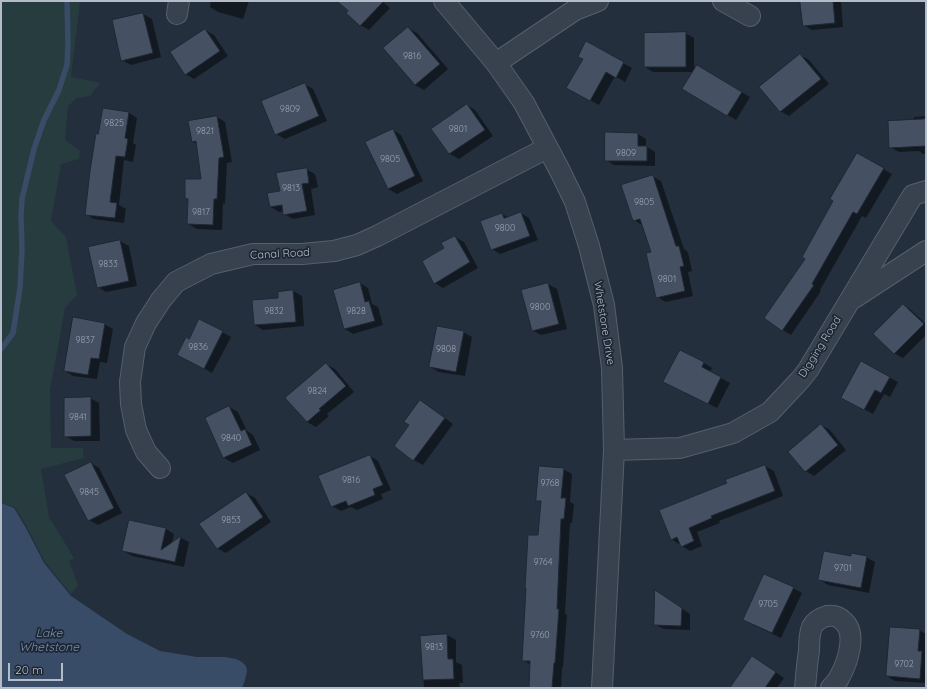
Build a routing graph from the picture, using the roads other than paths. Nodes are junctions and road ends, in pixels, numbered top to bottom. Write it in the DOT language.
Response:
graph roads {
  1 [pos="444,1"];
  2 [pos="598,1"];
  3 [pos="723,1"];
  4 [pos="750,16"];
  5 [pos="496,63"];
  6 [pos="547,148"];
  7 [pos="926,191"];
  8 [pos="926,251"];
  9 [pos="849,301"];
  10 [pos="614,450"];
  11 [pos="160,468"];
  12 [pos="602,688"];
  13 [pos="805,688"];
  14 [pos="831,688"];
  1 -- 5 [label="street, Whetstone Drive"];
  2 -- 5 [label="street"];
  3 -- 4 [label="street"];
  5 -- 6 [label="street, Whetstone Drive"];
  6 -- 10 [label="street, Whetstone Drive"];
  6 -- 11 [label="street, Canal Road"];
  7 -- 9 [label="street, Digging Road"];
  8 -- 9 [label="street, Digging Road"];
  9 -- 10 [label="street, Digging Road"];
  10 -- 12 [label="street, Whetstone Drive"];
  13 -- 14 [label="street"];
}
